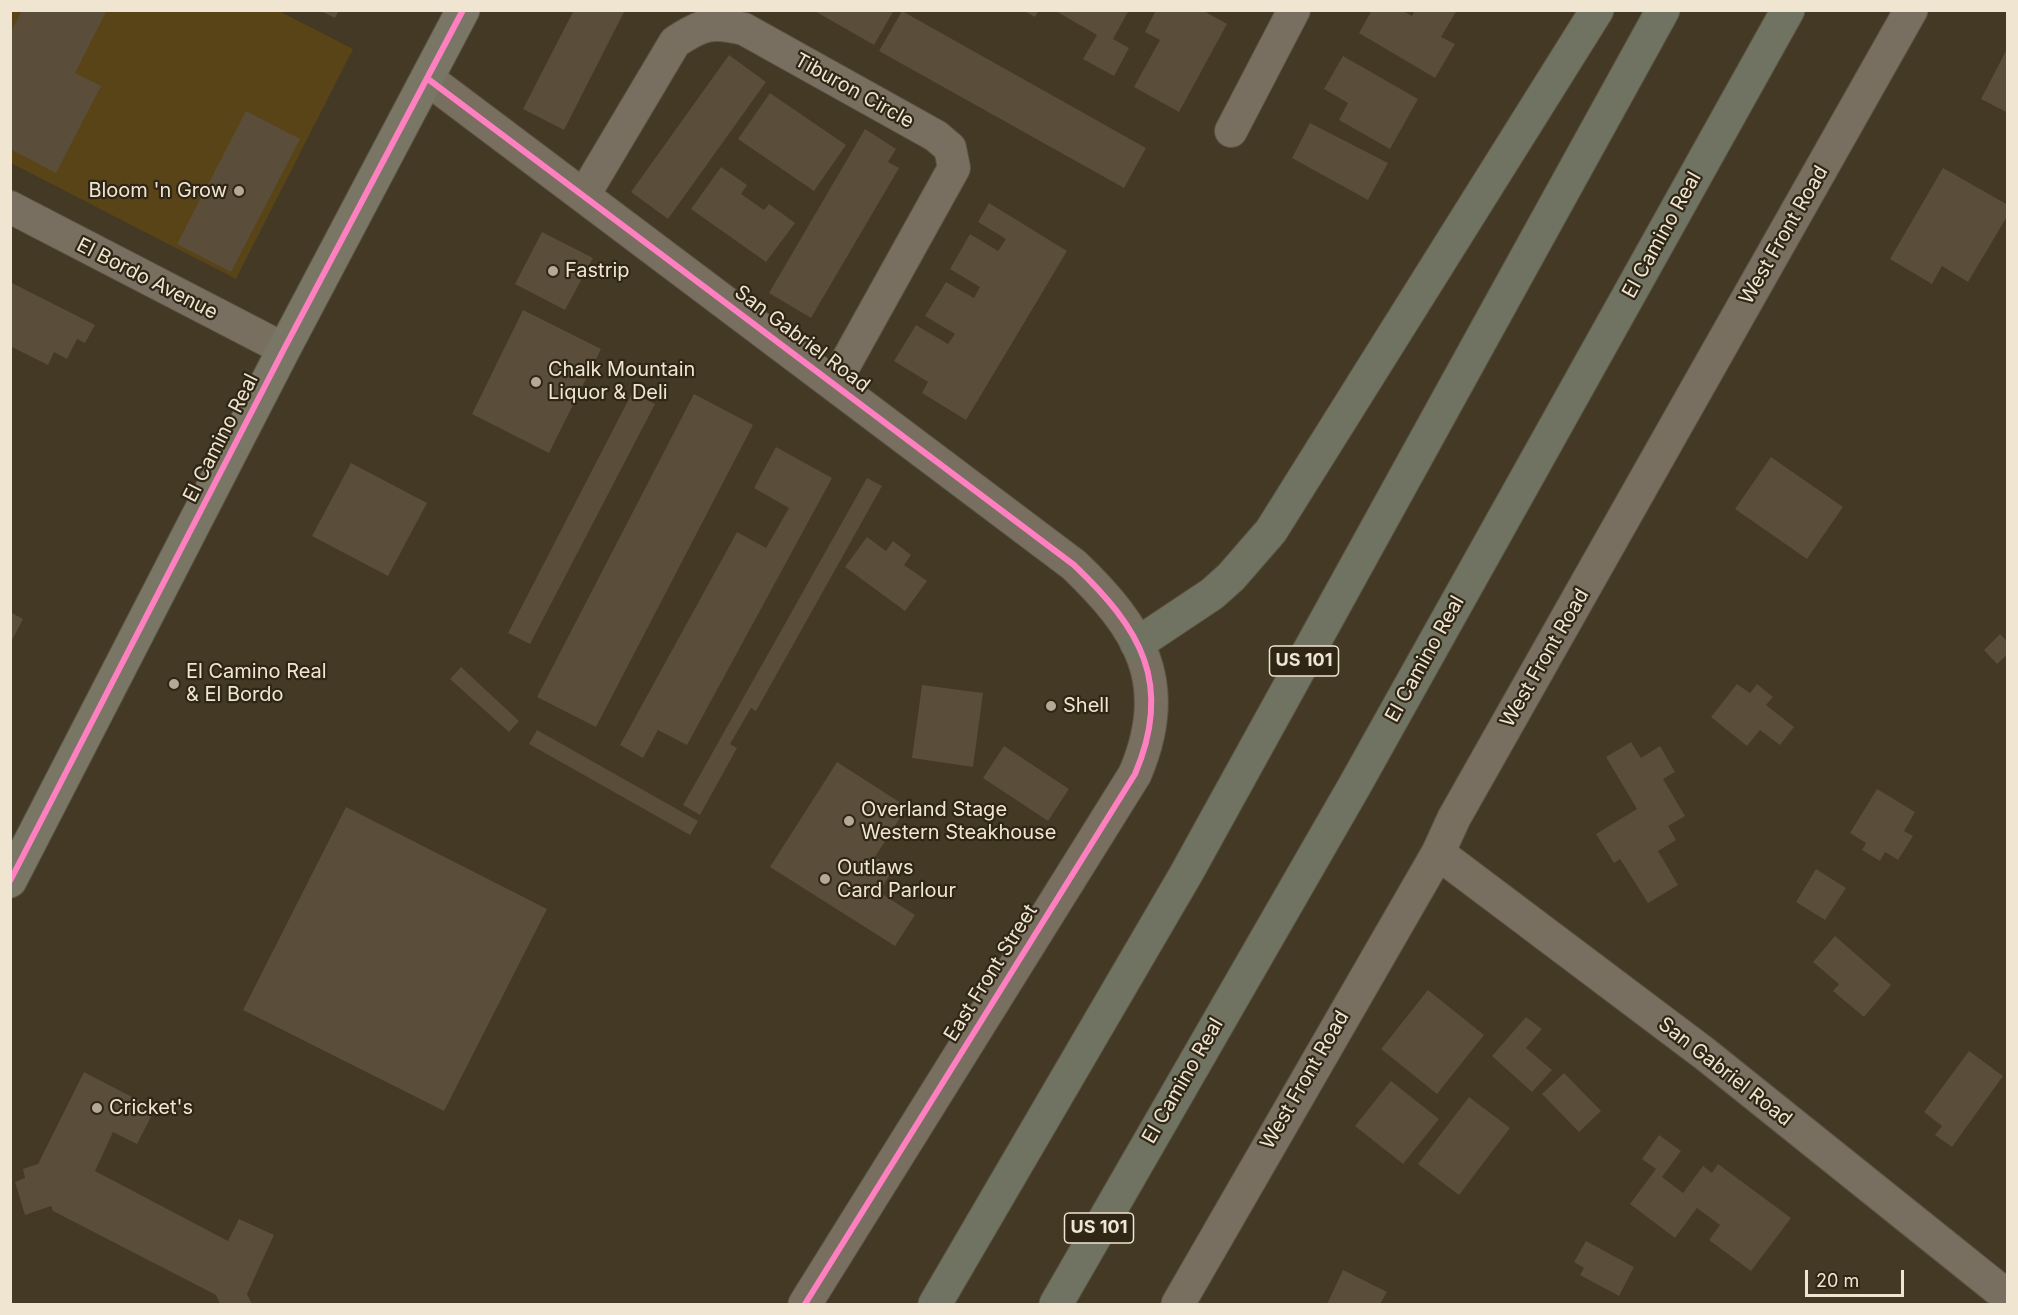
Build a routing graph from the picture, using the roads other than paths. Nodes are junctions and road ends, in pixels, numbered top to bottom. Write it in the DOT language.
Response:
graph roads {
  1 [pos="463,10"];
  2 [pos="1294,10"];
  3 [pos="1597,10"];
  4 [pos="1663,10"];
  5 [pos="1788,10"];
  6 [pos="1911,10"];
  7 [pos="428,79"];
  8 [pos="1231,131"];
  9 [pos="584,195"];
  10 [pos="10,207"];
  11 [pos="284,350"];
  12 [pos="834,384"];
  13 [pos="1137,644"];
  14 [pos="1438,853"];
  15 [pos="10,881"];
  16 [pos="2007,1297"];
  17 [pos="805,1305"];
  18 [pos="935,1305"];
  19 [pos="1056,1305"];
  20 [pos="1178,1305"];
  1 -- 7 [label="main road, El Camino Real"];
  2 -- 8 [label="street"];
  3 -- 13 [label="highway"];
  4 -- 18 [label="highway, US 101"];
  5 -- 19 [label="highway, El Camino Real / US 101"];
  6 -- 14 [label="street, West Front Road"];
  7 -- 9 [label="street, San Gabriel Road"];
  7 -- 11 [label="main road, El Camino Real"];
  9 -- 12 [label="street, San Gabriel Road"];
  9 -- 12 [label="street, Tiburon Circle"];
  10 -- 11 [label="street, El Bordo Avenue"];
  11 -- 15 [label="main road, El Camino Real"];
  12 -- 13 [label="street, San Gabriel Road"];
  13 -- 17 [label="street, East Front Street"];
  14 -- 16 [label="street, San Gabriel Road"];
  14 -- 20 [label="street, West Front Road"];
}
